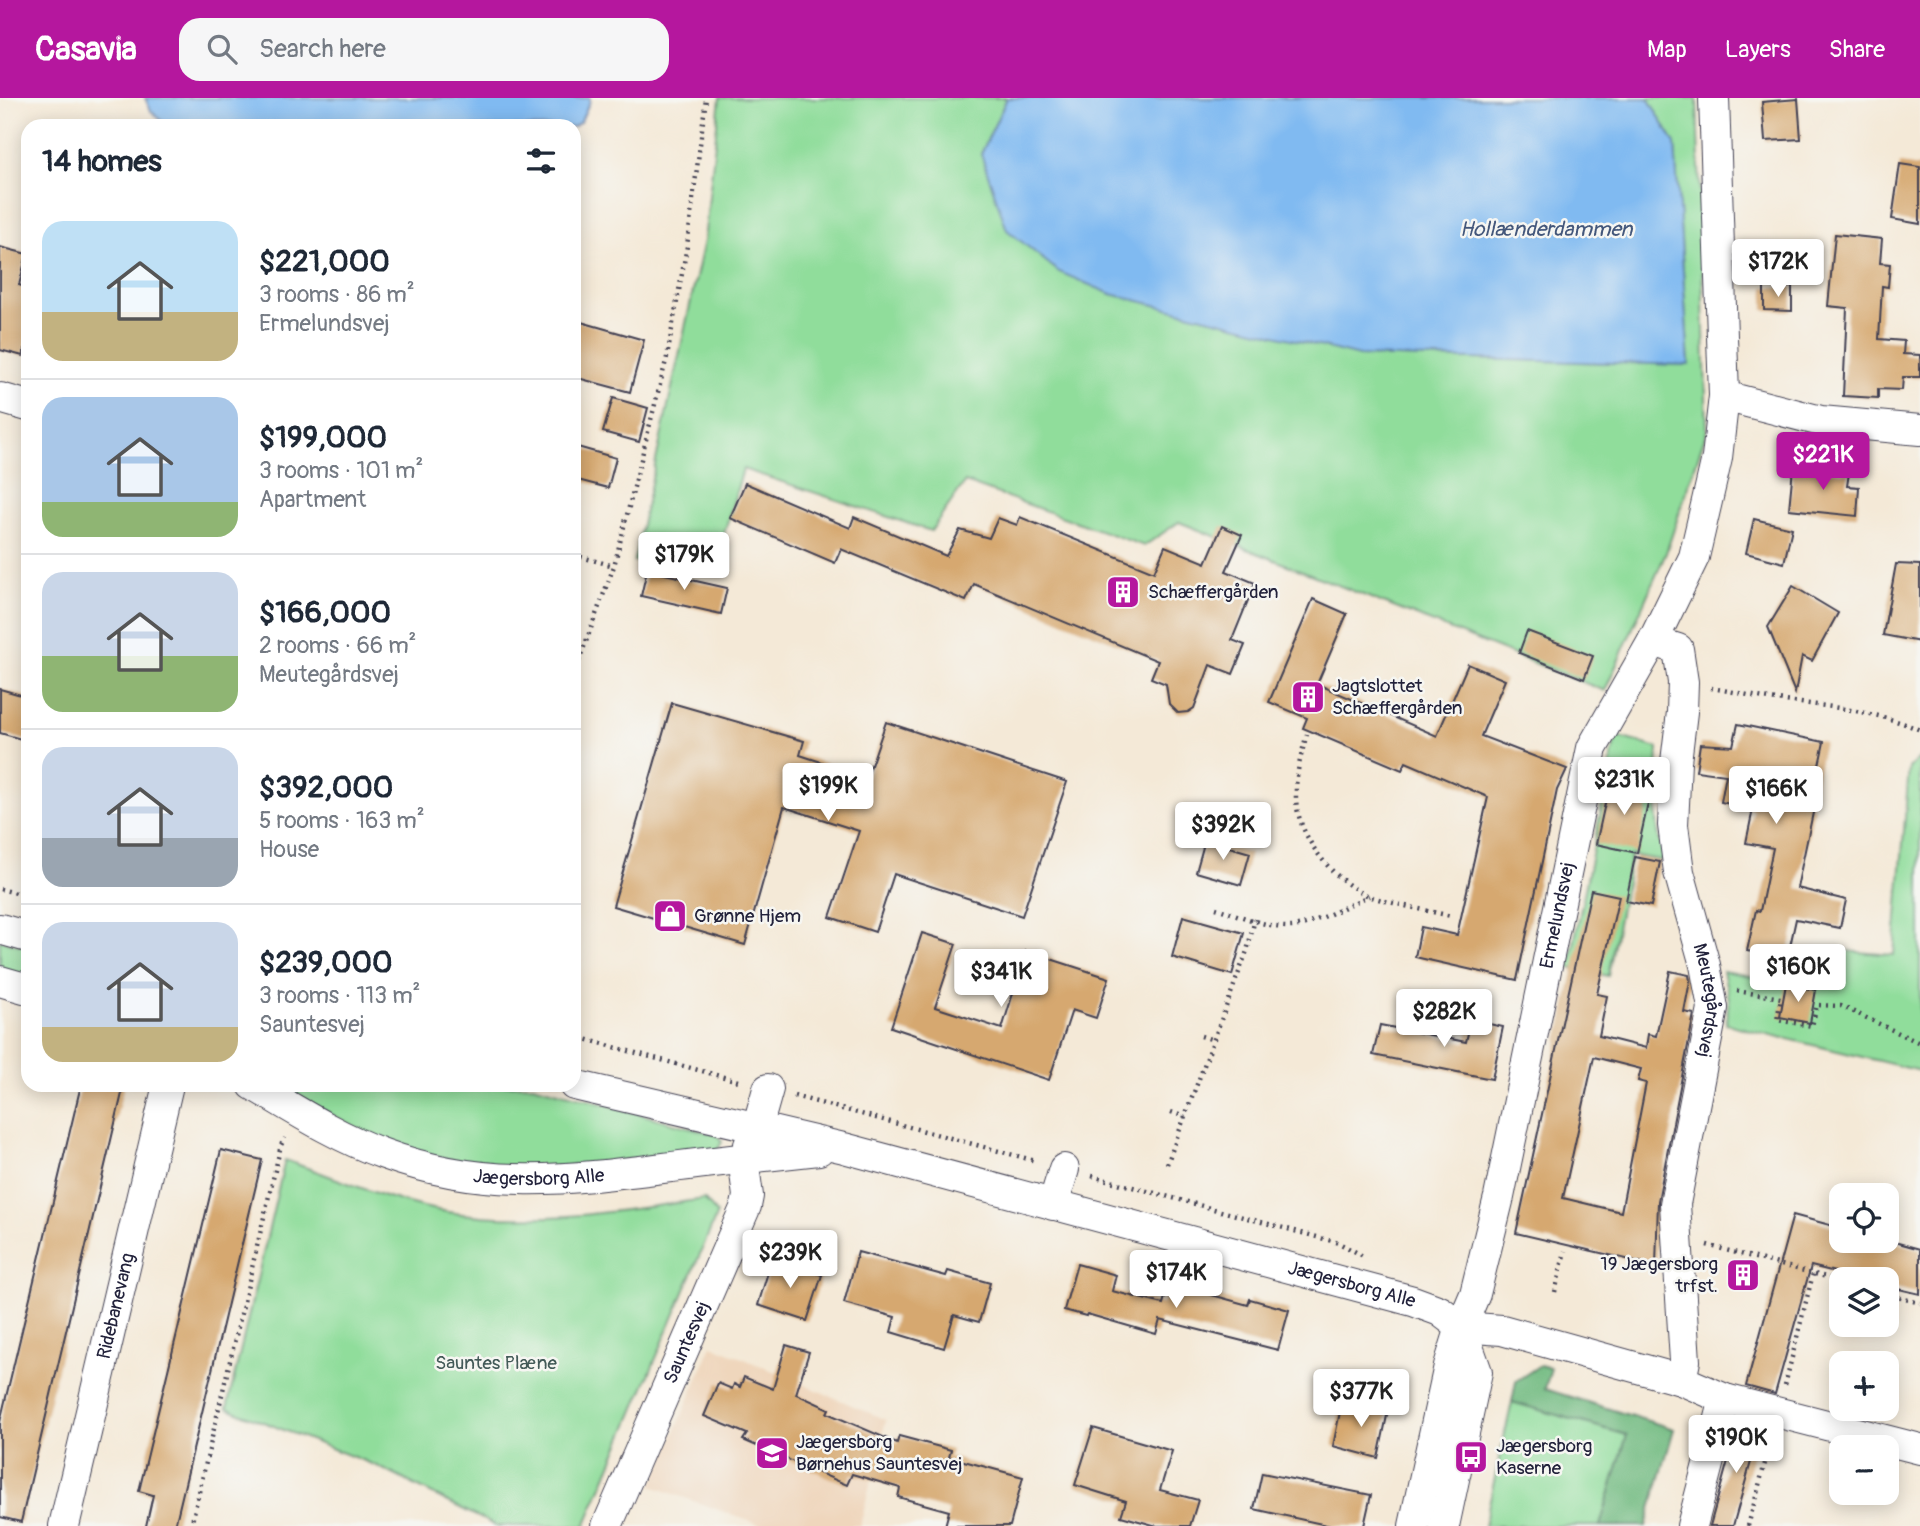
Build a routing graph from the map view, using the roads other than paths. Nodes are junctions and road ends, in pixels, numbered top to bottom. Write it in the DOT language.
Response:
graph roads {
  1 [pos="1714,98"];
  2 [pos="1724,396"];
  3 [pos="0,398"];
  4 [pos="21,404"];
  5 [pos="1920,430"];
  6 [pos="1653,641"];
  7 [pos="0,929"];
  8 [pos="21,935"];
  9 [pos="0,981"];
  10 [pos="21,987"];
  11 [pos="581,1087"];
  12 [pos="768,1089"];
  13 [pos="165,1092"];
  14 [pos="265,1092"];
  15 [pos="757,1128"];
  16 [pos="844,1148"];
  17 [pos="743,1158"];
  18 [pos="1064,1168"];
  19 [pos="1054,1205"];
  20 [pos="1461,1327"];
  21 [pos="1681,1380"];
  22 [pos="1725,1399"];
  23 [pos="1920,1449"];
  24 [pos="64,1526"];
  25 [pos="607,1526"];
  26 [pos="1414,1526"];
  27 [pos="1444,1526"];
  28 [pos="1692,1526"];
  1 -- 2 [label="street, Ermelundsvej"];
  2 -- 5 [label="street"];
  2 -- 6 [label="street, Ermelundsvej"];
  3 -- 4 [label="street"];
  6 -- 20 [label="street, Ermelundsvej"];
  6 -- 21 [label="street, Meutegårdsvej"];
  7 -- 8 [label="street"];
  9 -- 10 [label="street"];
  11 -- 15 [label="street, Jægersborg Alle"];
  12 -- 15 [label="street"];
  13 -- 24 [label="street, Ridebanevang"];
  14 -- 17 [label="street, Jægersborg Alle"];
  15 -- 16 [label="street, Jægersborg Alle"];
  15 -- 17 [label="street"];
  16 -- 17 [label="street, Jægersborg Alle"];
  16 -- 19 [label="street, Jægersborg Alle"];
  17 -- 25 [label="street, Sauntesvej"];
  18 -- 19 [label="street"];
  19 -- 20 [label="street, Jægersborg Alle"];
  20 -- 21 [label="street, Jægersborg Alle"];
  20 -- 26 [label="street, Ermelundsvej"];
  20 -- 27 [label="street"];
  21 -- 22 [label="street, Jægersborg Alle"];
  22 -- 23 [label="street, Jægersborg Alle"];
  22 -- 28 [label="street"];
}
